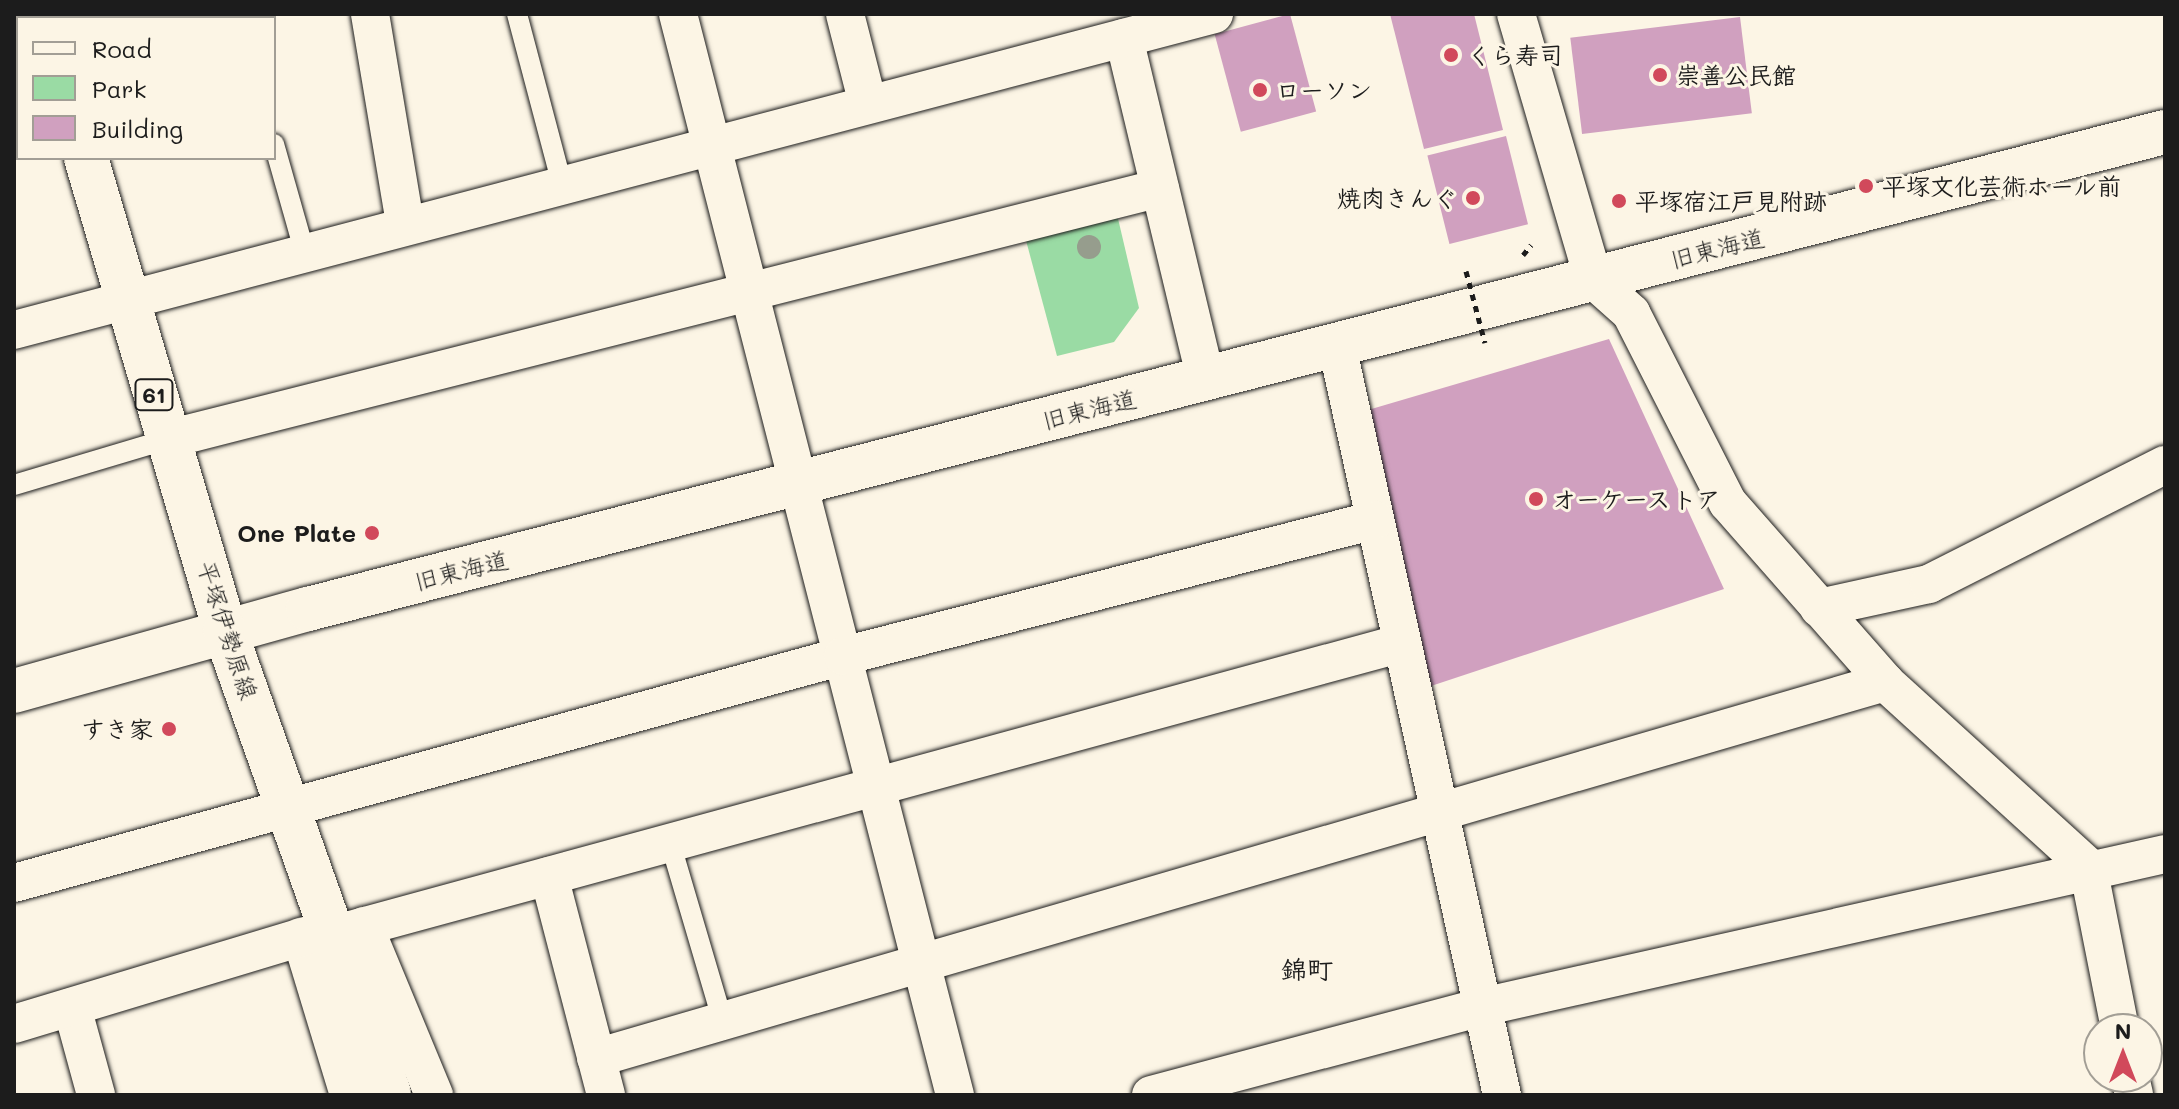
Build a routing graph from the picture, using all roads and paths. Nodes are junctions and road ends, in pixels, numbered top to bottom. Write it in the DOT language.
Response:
graph roads {
  1 [pos="370,14"];
  2 [pos="517,14"];
  3 [pos="678,14"];
  4 [pos="845,14"];
  5 [pos="1214,14"];
  6 [pos="1516,14"];
  7 [pos="1124,38"];
  8 [pos="868,104"];
  9 [pos="2165,132"];
  10 [pos="714,145"];
  11 [pos="276,151"];
  12 [pos="87,160"];
  13 [pos="562,184"];
  14 [pos="1160,188"];
  15 [pos="405,224"];
  16 [pos="1531,245"];
  17 [pos="304,250"];
  18 [pos="1522,257"];
  19 [pos="1466,271"];
  20 [pos="1594,280"];
  21 [pos="748,293"];
  22 [pos="124,296"];
  23 [pos="14,330"];
  24 [pos="1485,343"];
  25 [pos="1337,346"];
  26 [pos="1206,379"];
  27 [pos="168,439"];
  28 [pos="2165,465"];
  29 [pos="798,483"];
  30 [pos="14,485"];
  31 [pos="1375,520"];
  32 [pos="1819,608"];
  33 [pos="225,631"];
  34 [pos="1402,643"];
  35 [pos="843,656"];
  36 [pos="1885,682"];
  37 [pos="14,691"];
  38 [pos="876,787"];
  39 [pos="289,804"];
  40 [pos="1439,812"];
  41 [pos="670,842"];
  42 [pos="2165,854"];
  43 [pos="2088,867"];
  44 [pos="549,876"];
  45 [pos="14,883"];
  46 [pos="331,932"];
  47 [pos="921,964"];
  48 [pos="72,1007"];
  49 [pos="1482,1007"];
  50 [pos="2117,1013"];
  51 [pos="723,1022"];
  52 [pos="14,1024"];
  53 [pos="596,1058"];
  54 [pos="96,1095"];
  55 [pos="349,1095"];
  56 [pos="389,1095"];
  57 [pos="434,1095"];
  58 [pos="606,1095"];
  59 [pos="955,1095"];
  60 [pos="1151,1095"];
  61 [pos="1502,1095"];
  1 -- 15 [label="street"];
  2 -- 13 [label="lane"];
  3 -- 10 [label="street"];
  4 -- 8 [label="street"];
  5 -- 7 [label="street"];
  6 -- 20 [label="street"];
  7 -- 8 [label="street"];
  7 -- 14 [label="street"];
  8 -- 10 [label="street"];
  9 -- 20 [label="street, 旧東海道"];
  10 -- 13 [label="street"];
  10 -- 21 [label="street"];
  11 -- 17 [label="lane"];
  12 -- 22 [label="street, 平塚伊勢原線 / 61"];
  13 -- 15 [label="street"];
  14 -- 21 [label="street"];
  14 -- 26 [label="street"];
  15 -- 17 [label="street"];
  16 -- 18 [label="path"];
  17 -- 22 [label="street"];
  19 -- 24 [label="path, bridge"];
  20 -- 25 [label="street, 旧東海道"];
  20 -- 32 [label="street"];
  21 -- 27 [label="street"];
  21 -- 29 [label="street"];
  22 -- 23 [label="street"];
  22 -- 27 [label="street, 平塚伊勢原線 / 61"];
  25 -- 26 [label="street, 旧東海道"];
  25 -- 31 [label="street"];
  26 -- 29 [label="street, 旧東海道"];
  27 -- 30 [label="lane"];
  27 -- 33 [label="street, 平塚伊勢原線 / 61"];
  28 -- 32 [label="street"];
  29 -- 33 [label="street, 旧東海道"];
  29 -- 35 [label="street"];
  31 -- 34 [label="street"];
  31 -- 35 [label="street"];
  32 -- 36 [label="street"];
  33 -- 37 [label="street, 旧東海道"];
  33 -- 39 [label="street, 平塚伊勢原線 / 61"];
  34 -- 38 [label="street"];
  34 -- 40 [label="street"];
  35 -- 38 [label="street"];
  35 -- 39 [label="street"];
  36 -- 40 [label="street"];
  36 -- 43 [label="street"];
  38 -- 41 [label="street"];
  38 -- 47 [label="street"];
  39 -- 45 [label="street"];
  39 -- 46 [label="street, 平塚伊勢原線 / 61"];
  40 -- 47 [label="street"];
  40 -- 49 [label="street"];
  41 -- 44 [label="street"];
  41 -- 51 [label="lane"];
  42 -- 43 [label="street"];
  43 -- 49 [label="street"];
  43 -- 50 [label="street"];
  44 -- 46 [label="street"];
  44 -- 53 [label="street"];
  46 -- 48 [label="street"];
  46 -- 55 [label="street"];
  46 -- 56 [label="street, 平塚伊勢原線 / 61"];
  46 -- 57 [label="street"];
  47 -- 51 [label="street"];
  47 -- 59 [label="street"];
  48 -- 52 [label="street"];
  48 -- 54 [label="street"];
  49 -- 60 [label="street"];
  49 -- 61 [label="street"];
  51 -- 53 [label="street"];
  53 -- 58 [label="street"];
}
